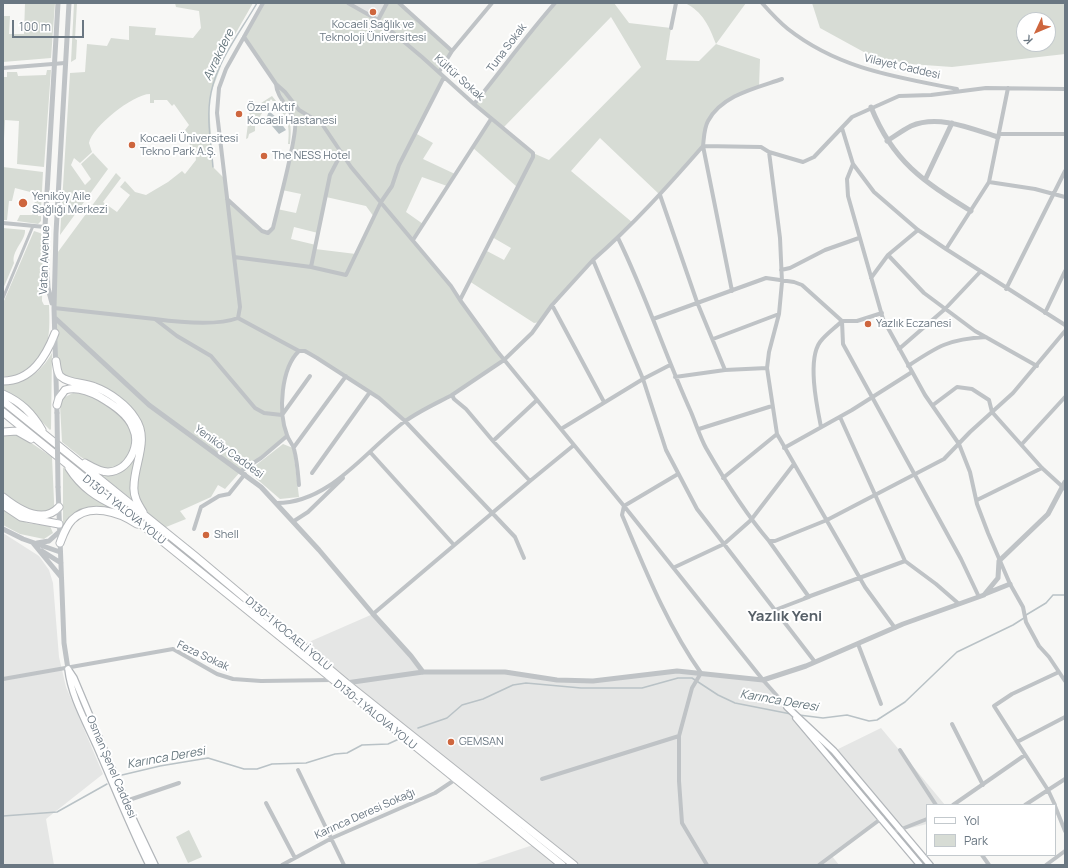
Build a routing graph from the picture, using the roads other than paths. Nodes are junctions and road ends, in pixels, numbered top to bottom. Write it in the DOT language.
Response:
graph roads {
  1 [pos="58,3"];
  2 [pos="69,3"];
  3 [pos="263,3"];
  4 [pos="348,3"];
  5 [pos="387,3"];
  6 [pos="399,3"];
  7 [pos="676,3"];
  8 [pos="762,3"];
  9 [pos="489,4"];
  10 [pos="553,4"];
  11 [pos="378,20"];
  12 [pos="671,28"];
  13 [pos="244,38"];
  14 [pos="452,51"];
  15 [pos="65,63"];
  16 [pos="54,64"];
  17 [pos="3,68"];
  18 [pos="439,72"];
  19 [pos="444,77"];
  20 [pos="782,79"];
  21 [pos="276,84"];
  22 [pos="1008,88"];
  23 [pos="1065,89"];
  24 [pos="962,90"];
  25 [pos="474,104"];
  26 [pos="871,107"];
  27 [pos="491,119"];
  28 [pos="952,123"];
  29 [pos="842,128"];
  30 [pos="1065,134"];
  31 [pos="999,135"];
  32 [pos="887,140"];
  33 [pos="703,146"];
  34 [pos="342,152"];
  35 [pos="769,152"];
  36 [pos="853,164"];
  37 [pos="1065,171"];
  38 [pos="925,180"];
  39 [pos="989,182"];
  40 [pos="1054,193"];
  41 [pos="660,195"];
  42 [pos="1065,197"];
  43 [pos="227,199"];
  44 [pos="381,202"];
  45 [pos="971,211"];
  46 [pos="3,223"];
  47 [pos="33,226"];
  48 [pos="45,227"];
  49 [pos="918,230"];
  50 [pos="618,238"];
  51 [pos="859,238"];
  52 [pos="413,240"];
  53 [pos="946,249"];
  54 [pos="888,255"];
  55 [pos="234,257"];
  56 [pos="593,260"];
  57 [pos="311,267"];
  58 [pos="781,270"];
  59 [pos="1065,271"];
  60 [pos="980,272"];
  61 [pos="871,278"];
  62 [pos="782,282"];
  63 [pos="1060,282"];
  64 [pos="1065,285"];
  65 [pos="1006,289"];
  66 [pos="732,291"];
  67 [pos="3,298"];
  68 [pos="460,300"];
  69 [pos="697,302"];
  70 [pos="552,305"];
  71 [pos="54,308"];
  72 [pos="945,309"];
  73 [pos="1045,313"];
  74 [pos="779,314"];
  75 [pos="882,314"];
  76 [pos="55,318"];
  77 [pos="238,318"];
  78 [pos="155,319"];
  79 [pos="653,319"];
  80 [pos="842,321"];
  81 [pos="1065,325"];
  82 [pos="1065,332"];
  83 [pos="55,333"];
  84 [pos="986,337"];
  85 [pos="713,339"];
  86 [pos="898,349"];
  87 [pos="299,351"];
  88 [pos="504,360"];
  89 [pos="56,361"];
  90 [pos="670,365"];
  91 [pos="908,366"];
  92 [pos="1038,366"];
  93 [pos="767,368"];
  94 [pos="724,370"];
  95 [pos="912,372"];
  96 [pos="310,376"];
  97 [pos="346,376"];
  98 [pos="675,377"];
  99 [pos="643,379"];
  100 [pos="3,381"];
  101 [pos="370,392"];
  102 [pos="3,394"];
  103 [pos="452,394"];
  104 [pos="1065,397"];
  105 [pos="871,398"];
  106 [pos="3,400"];
  107 [pos="537,400"];
  108 [pos="604,402"];
  109 [pos="57,405"];
  110 [pos="933,405"];
  111 [pos="772,406"];
  112 [pos="3,412"];
  113 [pos="992,412"];
  114 [pos="282,415"];
  115 [pos="840,417"];
  116 [pos="405,421"];
  117 [pos="821,427"];
  118 [pos="561,429"];
  119 [pos="698,429"];
  120 [pos="3,432"];
  121 [pos="777,434"];
  122 [pos="45,435"];
  123 [pos="287,436"];
  124 [pos="493,441"];
  125 [pos="959,444"];
  126 [pos="1022,444"];
  127 [pos="574,445"];
  128 [pos="294,447"];
  129 [pos="48,448"];
  130 [pos="784,448"];
  131 [pos="370,452"];
  132 [pos="70,454"];
  133 [pos="794,464"];
  134 [pos="1042,468"];
  135 [pos="243,472"];
  136 [pos="348,472"];
  137 [pos="312,473"];
  138 [pos="678,474"];
  139 [pos="915,475"];
  140 [pos="723,478"];
  141 [pos="530,481"];
  142 [pos="1065,482"];
  143 [pos="299,485"];
  144 [pos="1063,488"];
  145 [pos="876,495"];
  146 [pos="3,497"];
  147 [pos="976,500"];
  148 [pos="277,503"];
  149 [pos="3,505"];
  150 [pos="624,506"];
  151 [pos="59,507"];
  152 [pos="491,514"];
  153 [pos="145,515"];
  154 [pos="751,520"];
  155 [pos="827,520"];
  156 [pos="294,522"];
  157 [pos="59,524"];
  158 [pos="3,529"];
  159 [pos="194,529"];
  160 [pos="60,532"];
  161 [pos="769,541"];
  162 [pos="32,542"];
  163 [pos="60,543"];
  164 [pos="724,544"];
  165 [pos="454,545"];
  166 [pos="174,550"];
  167 [pos="60,552"];
  168 [pos="524,558"];
  169 [pos="905,561"];
  170 [pos="999,561"];
  171 [pos="61,563"];
  172 [pos="674,567"];
  173 [pos="62,578"];
  174 [pos="860,578"];
  175 [pos="1010,584"];
  176 [pos="981,596"];
  177 [pos="806,598"];
  178 [pos="959,604"];
  179 [pos="775,610"];
  180 [pos="372,614"];
  181 [pos="895,628"];
  182 [pos="858,644"];
  183 [pos="815,662"];
  184 [pos="68,669"];
  185 [pos="423,672"];
  186 [pos="1059,672"];
  187 [pos="700,676"];
  188 [pos="3,679"];
  189 [pos="332,680"];
  190 [pos="763,680"];
  191 [pos="1065,682"];
  192 [pos="346,683"];
  193 [pos="881,704"];
  194 [pos="787,707"];
  195 [pos="1065,717"];
  196 [pos="804,724"];
  197 [pos="952,724"];
  198 [pos="678,736"];
  199 [pos="1017,742"];
  200 [pos="900,750"];
  201 [pos="1026,755"];
  202 [pos="107,762"];
  203 [pos="298,770"];
  204 [pos="456,779"];
  205 [pos="542,779"];
  206 [pos="1065,779"];
  207 [pos="179,784"];
  208 [pos="983,785"];
  209 [pos="1048,790"];
  210 [pos="126,801"];
  211 [pos="266,803"];
  212 [pos="935,804"];
  213 [pos="954,804"];
  214 [pos="1026,804"];
  215 [pos="1054,804"];
  216 [pos="1056,808"];
  217 [pos="882,818"];
  218 [pos="926,819"];
  219 [pos="901,829"];
  220 [pos="1065,831"];
  221 [pos="894,832"];
  222 [pos="332,838"];
  223 [pos="1065,851"];
  224 [pos="983,856"];
  225 [pos="295,858"];
  226 [pos="149,865"];
  227 [pos="155,865"];
  228 [pos="282,865"];
  229 [pos="344,865"];
  230 [pos="562,865"];
  231 [pos="574,865"];
  232 [pos="707,865"];
  233 [pos="819,865"];
  234 [pos="920,865"];
  235 [pos="930,865"];
  236 [pos="989,865"];
  237 [pos="1046,865"];
  1 -- 16 [label="street, Vatan Avenue"];
  2 -- 15 [label="street, Vatan Avenue"];
  3 -- 13 [label="street"];
  4 -- 11 [label="street, Kültür Sokak"];
  5 -- 11 [label="street"];
  6 -- 14 [label="street"];
  7 -- 12 [label="street"];
  8 -- 24 [label="street, Vilayet Caddesi"];
  9 -- 14 [label="street"];
  10 -- 25 [label="street, Tuna Sokak"];
  11 -- 18 [label="street, Kültür Sokak"];
  13 -- 21 [label="street"];
  13 -- 43 [label="street"];
  14 -- 18 [label="street"];
  15 -- 16 [label="street"];
  15 -- 71 [label="street, Vatan Avenue"];
  16 -- 17 [label="street"];
  16 -- 48 [label="street, Vatan Avenue"];
  18 -- 19 [label="street, Kültür Sokak"];
  19 -- 25 [label="street, Kültür Sokak"];
  19 -- 44 [label="street"];
  20 -- 33 [label="street"];
  21 -- 34 [label="street"];
  21 -- 43 [label="street"];
  22 -- 23 [label="street"];
  22 -- 24 [label="street"];
  22 -- 31 [label="street"];
  24 -- 26 [label="street"];
  25 -- 27 [label="street, Kültür Sokak"];
  26 -- 29 [label="street"];
  26 -- 32 [label="street"];
  27 -- 52 [label="street"];
  27 -- 68 [label="street, Kültür Sokak"];
  28 -- 31 [label="street"];
  28 -- 32 [label="street"];
  28 -- 38 [label="street"];
  29 -- 35 [label="street"];
  29 -- 36 [label="street"];
  30 -- 31 [label="street"];
  31 -- 39 [label="street"];
  32 -- 38 [label="street"];
  33 -- 35 [label="street"];
  33 -- 41 [label="street"];
  33 -- 66 [label="street"];
  34 -- 44 [label="street"];
  34 -- 57 [label="street"];
  35 -- 58 [label="street"];
  36 -- 49 [label="street"];
  36 -- 51 [label="street"];
  37 -- 40 [label="street"];
  38 -- 45 [label="street"];
  39 -- 40 [label="street"];
  39 -- 45 [label="street"];
  40 -- 42 [label="street"];
  40 -- 65 [label="street"];
  41 -- 50 [label="street"];
  41 -- 69 [label="street"];
  43 -- 55 [label="street"];
  44 -- 52 [label="street"];
  44 -- 57 [label="street"];
  45 -- 53 [label="street"];
  46 -- 47 [label="street"];
  47 -- 48 [label="street"];
  47 -- 67 [label="street"];
  48 -- 71 [label="street, Vatan Avenue"];
  49 -- 53 [label="street"];
  49 -- 54 [label="street"];
  50 -- 56 [label="street"];
  50 -- 79 [label="street"];
  51 -- 58 [label="street"];
  51 -- 61 [label="street"];
  52 -- 68 [label="street"];
  53 -- 60 [label="street"];
  54 -- 61 [label="street"];
  54 -- 72 [label="street"];
  55 -- 57 [label="street"];
  55 -- 77 [label="street"];
  56 -- 70 [label="street"];
  56 -- 99 [label="street"];
  58 -- 62 [label="street"];
  59 -- 63 [label="street"];
  60 -- 65 [label="street"];
  60 -- 72 [label="street"];
  61 -- 75 [label="street"];
  62 -- 66 [label="street"];
  62 -- 74 [label="street"];
  62 -- 80 [label="street"];
  63 -- 64 [label="street"];
  63 -- 73 [label="street"];
  65 -- 73 [label="street"];
  66 -- 69 [label="street"];
  68 -- 88 [label="street"];
  69 -- 79 [label="street"];
  69 -- 85 [label="street"];
  70 -- 88 [label="street"];
  70 -- 108 [label="street"];
  71 -- 76 [label="street, Osman Şenel Caddesi"];
  71 -- 78 [label="street"];
  72 -- 84 [label="street"];
  72 -- 86 [label="street"];
  73 -- 81 [label="street"];
  74 -- 85 [label="street"];
  74 -- 93 [label="street"];
  75 -- 80 [label="street"];
  75 -- 86 [label="street"];
  76 -- 83 [label="street, Osman Şenel Caddesi"];
  76 -- 135 [label="street, Yeniköy Caddesi"];
  77 -- 78 [label="street"];
  77 -- 87 [label="street"];
  78 -- 114 [label="street"];
  79 -- 90 [label="street"];
  80 -- 105 [label="street"];
  80 -- 117 [label="street"];
  82 -- 92 [label="street"];
  83 -- 89 [label="street, Osman Şenel Caddesi"];
  83 -- 100 [label="highway"];
  84 -- 91 [label="street"];
  84 -- 92 [label="street"];
  85 -- 94 [label="street"];
  86 -- 91 [label="street"];
  87 -- 97 [label="street"];
  87 -- 114 [label="street"];
  88 -- 103 [label="street"];
  88 -- 107 [label="street"];
  89 -- 109 [label="street, Osman Şenel Caddesi"];
  89 -- 153 [label="highway"];
  90 -- 98 [label="street"];
  90 -- 99 [label="street"];
  91 -- 95 [label="street"];
  92 -- 113 [label="street"];
  93 -- 94 [label="street"];
  93 -- 111 [label="street"];
  94 -- 98 [label="street"];
  95 -- 105 [label="street"];
  95 -- 110 [label="street"];
  96 -- 114 [label="street"];
  97 -- 101 [label="street"];
  97 -- 128 [label="street"];
  98 -- 119 [label="street"];
  99 -- 108 [label="street"];
  99 -- 138 [label="street"];
  101 -- 116 [label="street"];
  101 -- 137 [label="street"];
  102 -- 122 [label="highway"];
  103 -- 116 [label="street"];
  103 -- 124 [label="street"];
  104 -- 126 [label="street"];
  105 -- 115 [label="street"];
  105 -- 139 [label="street"];
  106 -- 122 [label="highway, D130-1 KOCAELİ YOLU"];
  107 -- 118 [label="street"];
  107 -- 124 [label="street"];
  108 -- 118 [label="street"];
  109 -- 132 [label="highway"];
  109 -- 151 [label="street, Osman Şenel Caddesi, bridge"];
  110 -- 113 [label="street"];
  110 -- 125 [label="street"];
  111 -- 119 [label="street"];
  111 -- 121 [label="street"];
  112 -- 129 [label="highway"];
  113 -- 125 [label="street"];
  113 -- 126 [label="street"];
  114 -- 123 [label="street"];
  115 -- 117 [label="street"];
  115 -- 145 [label="street"];
  116 -- 131 [label="street"];
  116 -- 152 [label="street"];
  117 -- 130 [label="street"];
  118 -- 127 [label="street"];
  119 -- 140 [label="street"];
  120 -- 129 [label="highway"];
  121 -- 130 [label="street"];
  121 -- 140 [label="street"];
  122 -- 132 [label="highway, D130-1 KOCAELİ YOLU"];
  123 -- 128 [label="street"];
  123 -- 135 [label="street"];
  124 -- 141 [label="street"];
  125 -- 139 [label="street"];
  125 -- 147 [label="street"];
  126 -- 134 [label="street"];
  127 -- 141 [label="street"];
  127 -- 150 [label="street"];
  128 -- 143 [label="street"];
  129 -- 166 [label="highway, D130-1 YALOVA YOLU"];
  130 -- 133 [label="street"];
  131 -- 136 [label="street"];
  131 -- 165 [label="street"];
  132 -- 153 [label="highway, D130-1 KOCAELİ YOLU"];
  133 -- 154 [label="street"];
  133 -- 155 [label="street"];
  134 -- 144 [label="street"];
  134 -- 147 [label="street"];
  135 -- 148 [label="street, Yeniköy Caddesi"];
  135 -- 159 [label="street"];
  136 -- 148 [label="street"];
  136 -- 156 [label="street"];
  138 -- 150 [label="street"];
  138 -- 164 [label="street"];
  139 -- 145 [label="street"];
  139 -- 176 [label="street"];
  140 -- 154 [label="street"];
  141 -- 152 [label="street"];
  142 -- 144 [label="street"];
  144 -- 170 [label="street"];
  145 -- 155 [label="street"];
  145 -- 169 [label="street"];
  146 -- 151 [label="highway"];
  147 -- 170 [label="street"];
  148 -- 156 [label="street, Yeniköy Caddesi"];
  149 -- 157 [label="highway"];
  150 -- 172 [label="street"];
  150 -- 187 [label="street"];
  151 -- 157 [label="street, Osman Şenel Caddesi"];
  152 -- 165 [label="street"];
  152 -- 168 [label="street"];
  153 -- 192 [label="highway, D130-1 KOCAELİ YOLU"];
  154 -- 161 [label="street"];
  154 -- 164 [label="street"];
  155 -- 161 [label="street"];
  155 -- 174 [label="street"];
  156 -- 180 [label="street, Yeniköy Caddesi"];
  157 -- 160 [label="street, Osman Şenel Caddesi"];
  158 -- 162 [label="street"];
  160 -- 162 [label="street"];
  160 -- 163 [label="street, Osman Şenel Caddesi"];
  161 -- 177 [label="street"];
  162 -- 167 [label="street"];
  162 -- 171 [label="street"];
  162 -- 173 [label="street"];
  163 -- 166 [label="highway"];
  163 -- 167 [label="street, Osman Şenel Caddesi"];
  164 -- 172 [label="street"];
  164 -- 179 [label="street"];
  165 -- 180 [label="street"];
  166 -- 189 [label="highway, D130-1 YALOVA YOLU"];
  167 -- 171 [label="street, Osman Şenel Caddesi"];
  169 -- 174 [label="street"];
  169 -- 178 [label="street"];
  170 -- 175 [label="street"];
  170 -- 176 [label="street"];
  171 -- 173 [label="street, Osman Şenel Caddesi"];
  172 -- 190 [label="street"];
  173 -- 184 [label="street, Osman Şenel Caddesi"];
  174 -- 177 [label="street"];
  174 -- 181 [label="street"];
  175 -- 176 [label="street"];
  175 -- 186 [label="street"];
  176 -- 178 [label="street"];
  177 -- 179 [label="street"];
  178 -- 181 [label="street"];
  179 -- 183 [label="street"];
  180 -- 185 [label="street, Yeniköy Caddesi"];
  181 -- 182 [label="street"];
  182 -- 183 [label="street"];
  182 -- 193 [label="street"];
  183 -- 190 [label="street"];
  184 -- 188 [label="street, Feza Sokak"];
  184 -- 189 [label="street, Feza Sokak"];
  184 -- 202 [label="main road, Osman Şenel Caddesi"];
  185 -- 187 [label="street"];
  185 -- 192 [label="street"];
  186 -- 191 [label="street"];
  186 -- 199 [label="street"];
  187 -- 190 [label="street"];
  187 -- 198 [label="street"];
  189 -- 204 [label="highway, D130-1 YALOVA YOLU"];
  190 -- 194 [label="street"];
  192 -- 231 [label="highway, D130-1 KOCAELİ YOLU"];
  194 -- 196 [label="main road"];
  195 -- 199 [label="street"];
  196 -- 217 [label="main road"];
  196 -- 219 [label="main road"];
  197 -- 208 [label="street"];
  198 -- 205 [label="street"];
  198 -- 232 [label="street"];
  199 -- 201 [label="street"];
  200 -- 212 [label="street"];
  201 -- 208 [label="street"];
  201 -- 209 [label="street"];
  202 -- 210 [label="main road, Osman Şenel Caddesi"];
  202 -- 226 [label="main road, Osman Şenel Caddesi"];
  203 -- 222 [label="street"];
  204 -- 222 [label="street, Karınca Deresi Sokağı"];
  204 -- 230 [label="highway, D130-1 YALOVA YOLU"];
  206 -- 209 [label="street"];
  207 -- 210 [label="street"];
  208 -- 213 [label="street"];
  209 -- 214 [label="street"];
  209 -- 215 [label="street"];
  210 -- 227 [label="main road, Osman Şenel Caddesi"];
  211 -- 225 [label="street"];
  216 -- 220 [label="street"];
  217 -- 221 [label="main road"];
  217 -- 233 [label="street"];
  218 -- 219 [label="street"];
  219 -- 221 [label="street"];
  219 -- 235 [label="main road"];
  221 -- 234 [label="main road"];
  222 -- 225 [label="street, Karınca Deresi Sokağı"];
  222 -- 229 [label="street"];
  223 -- 237 [label="street"];
  224 -- 236 [label="street"];
  225 -- 228 [label="street, Karınca Deresi Sokağı"];
}
